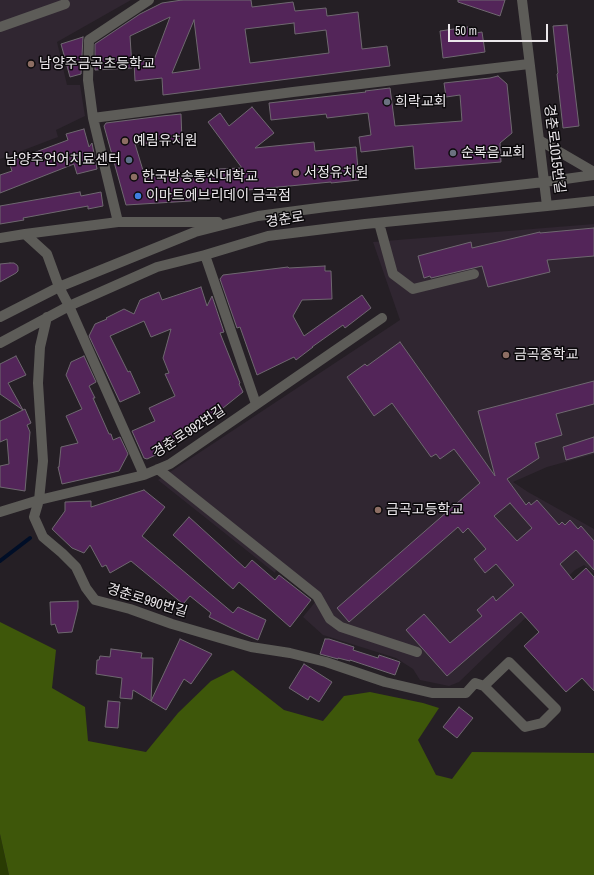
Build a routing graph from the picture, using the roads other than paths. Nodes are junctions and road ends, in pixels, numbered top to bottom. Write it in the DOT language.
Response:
graph roads {
  1 [pos="149,0"];
  2 [pos="522,0"];
  3 [pos="65,4"];
  4 [pos="0,27"];
  5 [pos="529,64"];
  6 [pos="93,118"];
  7 [pos="539,140"];
  8 [pos="594,172"];
  9 [pos="594,176"];
  10 [pos="544,182"];
  11 [pos="594,201"];
  12 [pos="547,206"];
  13 [pos="118,222"];
  14 [pos="234,222"];
  15 [pos="379,223"];
  16 [pos="25,234"];
  17 [pos="0,238"];
  18 [pos="205,255"];
  19 [pos="474,274"];
  20 [pos="59,287"];
  21 [pos="69,306"];
  22 [pos="0,317"];
  23 [pos="46,317"];
  24 [pos="382,318"];
  25 [pos="0,343"];
  26 [pos="256,404"];
  27 [pos="158,469"];
  28 [pos="144,476"];
  29 [pos="40,500"];
  30 [pos="0,512"];
  31 [pos="417,652"];
  32 [pos="484,686"];
  1 -- 6 [label="street"];
  2 -- 5 [label="street, 경춘로1015번길"];
  3 -- 4 [label="street"];
  5 -- 6 [label="street"];
  5 -- 7 [label="street, 경춘로1015번길"];
  6 -- 13 [label="street"];
  7 -- 8 [label="street"];
  7 -- 10 [label="street, 경춘로1015번길"];
  9 -- 10 [label="street, 경춘로"];
  10 -- 12 [label="street, 경춘로1015번길"];
  10 -- 14 [label="street, 경춘로"];
  11 -- 12 [label="street, 경춘로"];
  12 -- 15 [label="street, 경춘로"];
  13 -- 14 [label="street"];
  13 -- 16 [label="street"];
  14 -- 20 [label="street, 경춘로"];
  15 -- 18 [label="street, 경춘로"];
  15 -- 19 [label="street"];
  16 -- 17 [label="street"];
  16 -- 20 [label="street, 경춘로992번길"];
  18 -- 21 [label="street, 경춘로"];
  18 -- 26 [label="street"];
  20 -- 21 [label="street, 경춘로992번길"];
  20 -- 22 [label="street, 경춘로"];
  21 -- 23 [label="street, 경춘로"];
  21 -- 28 [label="street, 경춘로992번길"];
  23 -- 25 [label="street, 경춘로"];
  23 -- 29 [label="street, 경춘로990번길"];
  24 -- 26 [label="street, 경춘로992번길"];
  26 -- 27 [label="street, 경춘로992번길"];
  27 -- 28 [label="street, 경춘로992번길"];
  27 -- 31 [label="street"];
  28 -- 29 [label="street"];
  29 -- 30 [label="street"];
  29 -- 32 [label="street, 경춘로990번길"];
  32 -- 32 [label="street, 경춘로990번길"];
}
